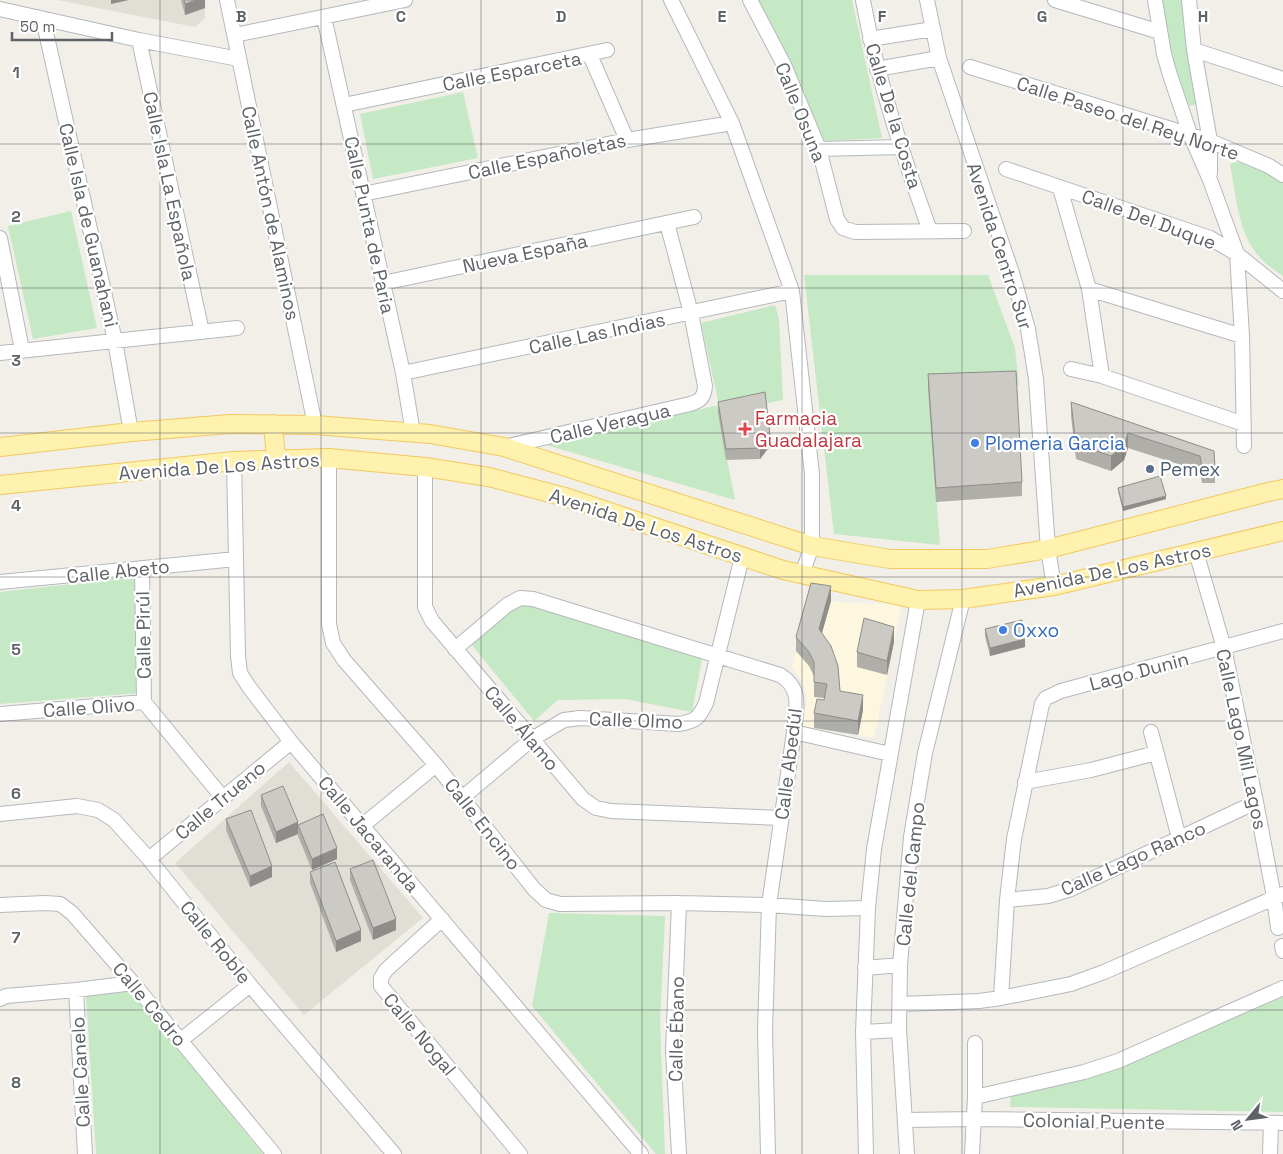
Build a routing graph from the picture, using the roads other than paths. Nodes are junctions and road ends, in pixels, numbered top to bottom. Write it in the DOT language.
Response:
graph roads {
  1 [pos="227,0"];
  2 [pos="405,0"];
  3 [pos="671,0"];
  4 [pos="750,0"];
  5 [pos="863,0"];
  6 [pos="927,0"];
  7 [pos="1055,0"];
  8 [pos="1155,0"];
  9 [pos="1189,0"];
  10 [pos="0,9"];
  11 [pos="324,17"];
  12 [pos="43,19"];
  13 [pos="933,29"];
  14 [pos="1160,32"];
  15 [pos="235,35"];
  16 [pos="870,39"];
  17 [pos="139,40"];
  18 [pos="607,50"];
  19 [pos="1194,50"];
  20 [pos="590,54"];
  21 [pos="939,58"];
  22 [pos="239,60"];
  23 [pos="970,67"];
  24 [pos="877,69"];
  25 [pos="1283,79"];
  26 [pos="344,105"];
  27 [pos="732,123"];
  28 [pos="1190,134"];
  29 [pos="627,140"];
  30 [pos="1210,140"];
  31 [pos="900,147"];
  32 [pos="819,149"];
  33 [pos="1006,169"];
  34 [pos="1283,175"];
  35 [pos="1210,180"];
  36 [pos="1060,188"];
  37 [pos="363,194"];
  38 [pos="694,217"];
  39 [pos="667,223"];
  40 [pos="930,231"];
  41 [pos="964,231"];
  42 [pos="0,238"];
  43 [pos="1237,254"];
  44 [pos="383,283"];
  45 [pos="1088,289"];
  46 [pos="792,291"];
  47 [pos="1283,291"];
  48 [pos="691,313"];
  49 [pos="237,328"];
  50 [pos="202,332"];
  51 [pos="1242,336"];
  52 [pos="115,340"];
  53 [pos="22,350"];
  54 [pos="0,353"];
  55 [pos="1071,369"];
  56 [pos="403,373"];
  57 [pos="1102,376"];
  58 [pos="273,424"];
  59 [pos="1244,424"];
  60 [pos="316,425"];
  61 [pos="131,432"];
  62 [pos="413,433"];
  63 [pos="1244,446"];
  64 [pos="0,447"];
  65 [pos="504,447"];
  66 [pos="329,458"];
  67 [pos="276,459"];
  68 [pos="234,461"];
  69 [pos="425,467"];
  70 [pos="0,485"];
  71 [pos="1283,489"];
  72 [pos="1283,531"];
  73 [pos="812,546"];
  74 [pos="1048,549"];
  75 [pos="1196,552"];
  76 [pos="742,557"];
  77 [pos="236,559"];
  78 [pos="142,568"];
  79 [pos="802,574"];
  80 [pos="0,582"];
  81 [pos="1054,586"];
  82 [pos="963,599"];
  83 [pos="918,600"];
  84 [pos="1283,631"];
  85 [pos="1224,648"];
  86 [pos="455,649"];
  87 [pos="716,656"];
  88 [pos="144,702"];
  89 [pos="0,714"];
  90 [pos="794,732"];
  91 [pos="1151,732"];
  92 [pos="532,740"];
  93 [pos="291,742"];
  94 [pos="1156,753"];
  95 [pos="890,754"];
  96 [pos="436,765"];
  97 [pos="1025,782"];
  98 [pos="223,798"];
  99 [pos="462,798"];
  100 [pos="1256,802"];
  101 [pos="0,814"];
  102 [pos="781,818"];
  103 [pos="362,826"];
  104 [pos="1179,838"];
  105 [pos="149,859"];
  106 [pos="1278,895"];
  107 [pos="1007,900"];
  108 [pos="680,904"];
  109 [pos="769,905"];
  110 [pos="0,906"];
  111 [pos="868,908"];
  112 [pos="442,919"];
  113 [pos="1278,928"];
  114 [pos="900,965"];
  115 [pos="865,968"];
  116 [pos="133,982"];
  117 [pos="250,985"];
  118 [pos="1283,988"];
  119 [pos="76,990"];
  120 [pos="1001,998"];
  121 [pos="0,999"];
  122 [pos="900,1004"];
  123 [pos="899,1030"];
  124 [pos="862,1032"];
  125 [pos="181,1040"];
  126 [pos="975,1043"];
  127 [pos="975,1097"];
  128 [pos="973,1119"];
  129 [pos="906,1120"];
  130 [pos="1277,1124"];
  131 [pos="85,1154"];
  132 [pos="274,1154"];
  133 [pos="394,1154"];
  134 [pos="520,1154"];
  135 [pos="641,1154"];
  136 [pos="679,1154"];
  137 [pos="768,1154"];
  138 [pos="866,1154"];
  139 [pos="907,1154"];
  140 [pos="972,1154"];
  141 [pos="1270,1154"];
  1 -- 15 [label="street, Calle Antón de Alaminos"];
  2 -- 11 [label="street"];
  3 -- 27 [label="street"];
  4 -- 32 [label="street, Calle Osuna"];
  5 -- 16 [label="street, Calle De la Costa"];
  6 -- 13 [label="street, Avenida Centro Sur"];
  7 -- 14 [label="street"];
  8 -- 14 [label="street"];
  9 -- 19 [label="street"];
  10 -- 12 [label="street"];
  11 -- 15 [label="street"];
  11 -- 26 [label="street, Calle Punta de Paria"];
  12 -- 17 [label="street"];
  12 -- 52 [label="street, Calle Isla de Guanahani"];
  13 -- 16 [label="street"];
  13 -- 21 [label="street, Avenida Centro Sur"];
  14 -- 28 [label="street"];
  15 -- 22 [label="street, Calle Antón de Alaminos"];
  16 -- 24 [label="street, Calle De la Costa"];
  17 -- 22 [label="street"];
  17 -- 50 [label="street, Calle Isla La Española"];
  18 -- 20 [label="street"];
  19 -- 25 [label="street"];
  19 -- 30 [label="street"];
  20 -- 26 [label="street, Calle Esparceta"];
  20 -- 29 [label="street, Calle Esparceta"];
  21 -- 24 [label="street"];
  21 -- 74 [label="street, Avenida Centro Sur"];
  22 -- 60 [label="street, Calle Antón de Alaminos"];
  23 -- 28 [label="street, Calle Paseo del Rey Norte"];
  24 -- 31 [label="street, Calle De la Costa"];
  26 -- 37 [label="street, Calle Punta de Paria"];
  27 -- 29 [label="street, Calle Españoletas"];
  27 -- 46 [label="street"];
  28 -- 30 [label="street, Calle Paseo del Rey Norte"];
  28 -- 35 [label="street"];
  29 -- 37 [label="street, Calle Españoletas"];
  30 -- 34 [label="street, Calle Paseo del Rey Norte"];
  30 -- 35 [label="street"];
  31 -- 32 [label="street"];
  31 -- 40 [label="street, Calle De la Costa"];
  32 -- 40 [label="street, Calle Osuna"];
  33 -- 36 [label="street, Calle Del Duque"];
  35 -- 43 [label="street"];
  36 -- 43 [label="street, Calle Del Duque"];
  36 -- 45 [label="street, Calle Del Duque"];
  37 -- 44 [label="street, Calle Punta de Paria"];
  38 -- 39 [label="street, Nueva España"];
  39 -- 44 [label="street, Nueva España"];
  39 -- 48 [label="street"];
  40 -- 41 [label="street"];
  42 -- 53 [label="street"];
  43 -- 47 [label="street, Calle Del Duque"];
  43 -- 51 [label="street"];
  44 -- 56 [label="street, Calle Punta de Paria"];
  45 -- 51 [label="street"];
  45 -- 57 [label="street, Calle Del Duque"];
  46 -- 48 [label="street, Calle Las Indias"];
  46 -- 73 [label="street"];
  48 -- 56 [label="street, Calle Las Indias"];
  48 -- 65 [label="street, Calle Veragua"];
  49 -- 50 [label="street"];
  50 -- 52 [label="street"];
  51 -- 59 [label="street"];
  52 -- 53 [label="street"];
  52 -- 61 [label="street, Calle Isla de Guanahani"];
  53 -- 54 [label="street"];
  55 -- 57 [label="street"];
  56 -- 62 [label="street, Calle Punta de Paria"];
  57 -- 59 [label="street"];
  58 -- 60 [label="main road, Avenida De Los Astros"];
  58 -- 61 [label="main road, Avenida De Los Astros"];
  58 -- 67 [label="main road"];
  59 -- 63 [label="street"];
  60 -- 62 [label="main road, Avenida De Los Astros"];
  61 -- 64 [label="main road, Avenida De Los Astros"];
  62 -- 65 [label="main road, Avenida De Los Astros"];
  65 -- 73 [label="main road, Avenida De Los Astros"];
  66 -- 67 [label="main road, Avenida De Los Astros"];
  66 -- 69 [label="main road, Avenida De Los Astros"];
  66 -- 96 [label="street, Calle Encino"];
  67 -- 68 [label="main road, Avenida De Los Astros"];
  68 -- 70 [label="main road, Avenida De Los Astros"];
  68 -- 77 [label="street, Calle Jacaranda"];
  69 -- 76 [label="main road, Avenida De Los Astros"];
  69 -- 86 [label="street, Calle Álamo"];
  71 -- 74 [label="main road, Avenida De Los Astros"];
  72 -- 75 [label="main road, Avenida De Los Astros"];
  73 -- 74 [label="main road, Avenida De Los Astros"];
  73 -- 79 [label="street"];
  74 -- 81 [label="street, Avenida Centro Sur"];
  75 -- 81 [label="main road, Avenida De Los Astros"];
  75 -- 85 [label="street, Calle Lago Mil Lagos"];
  76 -- 79 [label="main road, Avenida De Los Astros"];
  76 -- 87 [label="street, Calle Olmo"];
  77 -- 78 [label="street, Calle Abeto"];
  77 -- 93 [label="street, Calle Jacaranda"];
  78 -- 80 [label="street, Calle Abeto"];
  78 -- 88 [label="street, Calle Pirúl"];
  79 -- 83 [label="main road, Avenida De Los Astros"];
  81 -- 82 [label="main road, Avenida De Los Astros"];
  82 -- 83 [label="main road, Avenida De Los Astros"];
  82 -- 114 [label="street, Calle del Campo"];
  83 -- 95 [label="street, Calle del Campo"];
  84 -- 85 [label="street, Lago Dunin"];
  85 -- 97 [label="street, Lago Dunin"];
  85 -- 100 [label="street, Calle Lago Mil Lagos"];
  86 -- 87 [label="street, Calle Abedúl"];
  86 -- 92 [label="street, Calle Álamo"];
  87 -- 90 [label="street, Calle Abedúl"];
  87 -- 92 [label="street, Calle Olmo"];
  88 -- 89 [label="street, Calle Olivo"];
  88 -- 98 [label="street, Calle Olivo"];
  90 -- 95 [label="street"];
  90 -- 102 [label="street, Calle Abedúl"];
  91 -- 94 [label="street"];
  92 -- 99 [label="street, Calle Olmo"];
  92 -- 102 [label="street, Calle Álamo"];
  93 -- 98 [label="street, Calle Trueno"];
  93 -- 103 [label="street, Calle Jacaranda"];
  94 -- 97 [label="street"];
  94 -- 104 [label="street"];
  95 -- 111 [label="street, Calle del Campo"];
  96 -- 99 [label="street, Calle Encino"];
  96 -- 103 [label="street"];
  97 -- 107 [label="street"];
  98 -- 105 [label="street, Calle Trueno"];
  99 -- 108 [label="street, Calle Encino"];
  100 -- 104 [label="street, Calle Lago Ranco"];
  100 -- 106 [label="street, Calle Lago Mil Lagos"];
  101 -- 105 [label="street, Calle Roble"];
  102 -- 109 [label="street, Calle Abedúl"];
  103 -- 112 [label="street, Calle Jacaranda"];
  104 -- 107 [label="street, Calle Lago Ranco"];
  105 -- 117 [label="street, Calle Roble"];
  106 -- 113 [label="street, Calle Lago Mil Lagos"];
  106 -- 120 [label="street"];
  107 -- 120 [label="street"];
  108 -- 109 [label="street, Calle Encino"];
  108 -- 136 [label="street, Calle Ébano"];
  109 -- 111 [label="street, Calle Encino"];
  109 -- 137 [label="street, Calle Abedúl"];
  110 -- 116 [label="street, Calle Cedro"];
  111 -- 115 [label="street, Calle del Campo"];
  112 -- 134 [label="street, Calle Nogal"];
  112 -- 135 [label="street, Calle Jacaranda"];
  114 -- 115 [label="street"];
  114 -- 122 [label="street, Calle del Campo"];
  115 -- 124 [label="street, Calle del Campo"];
  116 -- 119 [label="street"];
  116 -- 125 [label="street, Calle Cedro"];
  117 -- 125 [label="street"];
  117 -- 133 [label="street, Calle Roble"];
  118 -- 127 [label="street"];
  119 -- 121 [label="street"];
  119 -- 131 [label="street, Calle Canelo"];
  120 -- 122 [label="street"];
  122 -- 123 [label="street, Calle del Campo"];
  123 -- 124 [label="street"];
  123 -- 129 [label="street, Calle del Campo"];
  124 -- 138 [label="street, Calle del Campo"];
  125 -- 132 [label="street, Calle Cedro"];
  126 -- 127 [label="street"];
  127 -- 128 [label="street"];
  128 -- 129 [label="street, Colonial Puente"];
  128 -- 130 [label="street, Colonial Puente"];
  128 -- 140 [label="street"];
  129 -- 139 [label="street, Calle del Campo"];
  130 -- 141 [label="street"];
}
